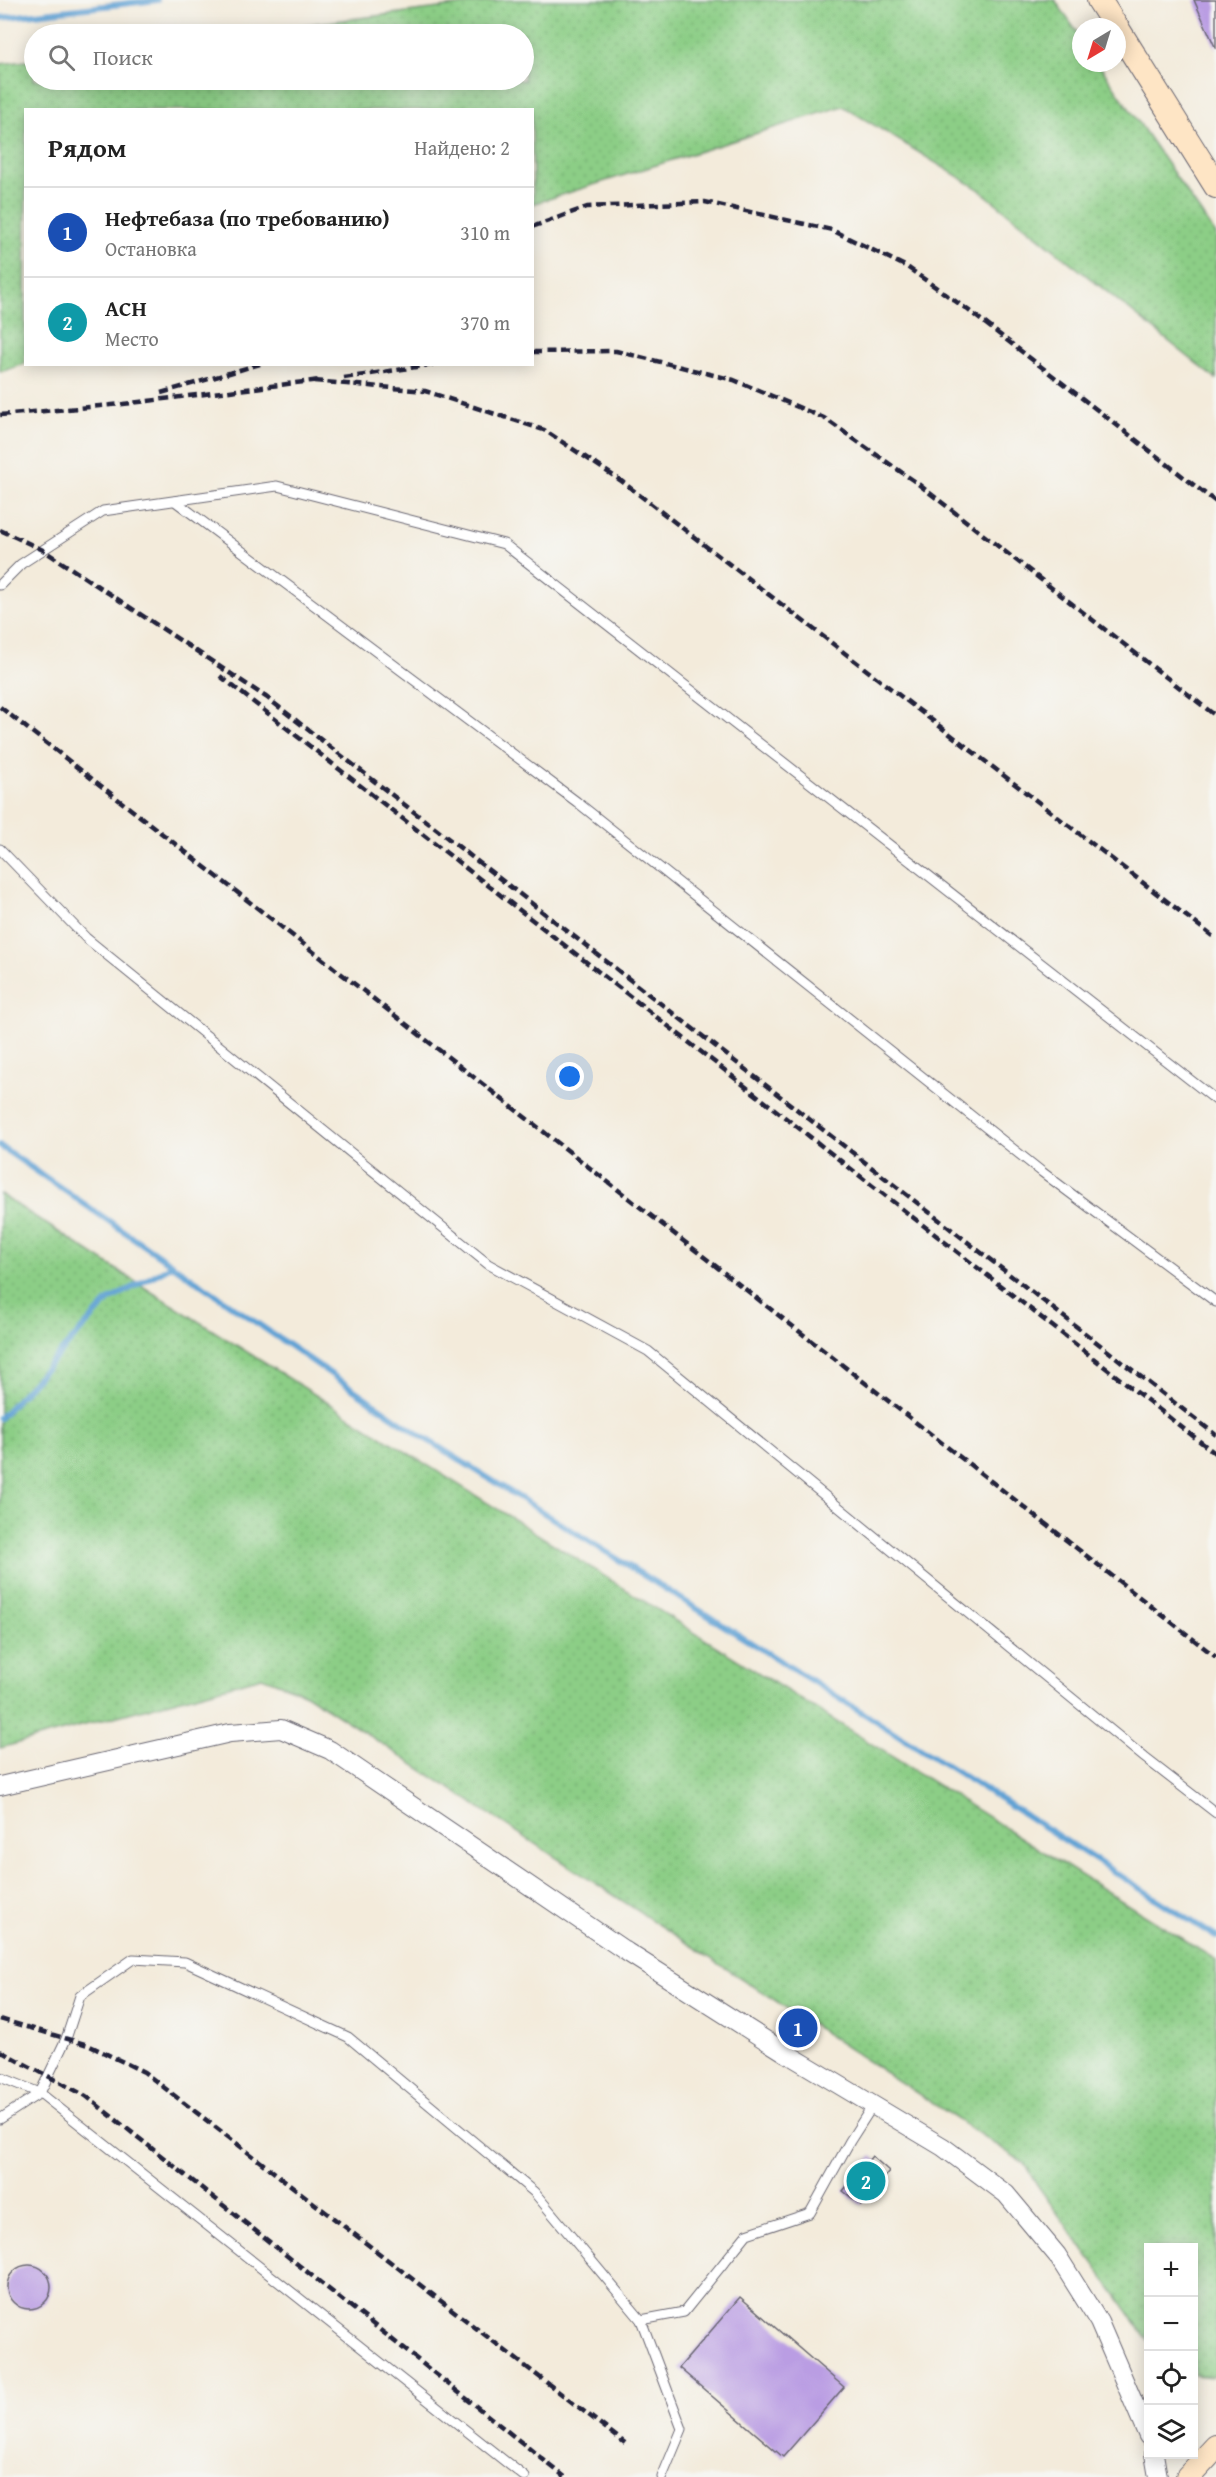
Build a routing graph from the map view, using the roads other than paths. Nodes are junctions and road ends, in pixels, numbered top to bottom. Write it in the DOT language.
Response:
graph roads {
  1 [pos="1099,0"];
  2 [pos="1111,18"];
  3 [pos="1126,42"];
  4 [pos="1216,186"];
  5 [pos="175,501"];
  6 [pos="0,585"];
  7 [pos="0,849"];
  8 [pos="1216,1100"];
  9 [pos="1216,1302"];
  10 [pos="0,1786"];
  11 [pos="1216,1813"];
  12 [pos="0,2077"];
  13 [pos="40,2093"];
  14 [pos="873,2104"];
  15 [pos="0,2119"];
  16 [pos="640,2320"];
  17 [pos="1144,2425"];
  18 [pos="1216,2447"];
  19 [pos="1155,2459"];
  20 [pos="525,2477"];
  21 [pos="662,2477"];
  22 [pos="1158,2477"];
  23 [pos="1188,2477"];
  1 -- 2 [label="street"];
  3 -- 4 [label="street"];
  5 -- 6 [label="lane"];
  5 -- 8 [label="lane"];
  5 -- 9 [label="lane"];
  7 -- 11 [label="lane"];
  10 -- 14 [label="street"];
  12 -- 13 [label="lane"];
  13 -- 15 [label="lane"];
  13 -- 16 [label="lane"];
  13 -- 20 [label="lane"];
  14 -- 16 [label="lane"];
  14 -- 17 [label="street"];
  16 -- 21 [label="lane"];
  18 -- 23 [label="street"];
  19 -- 22 [label="street"];
}
